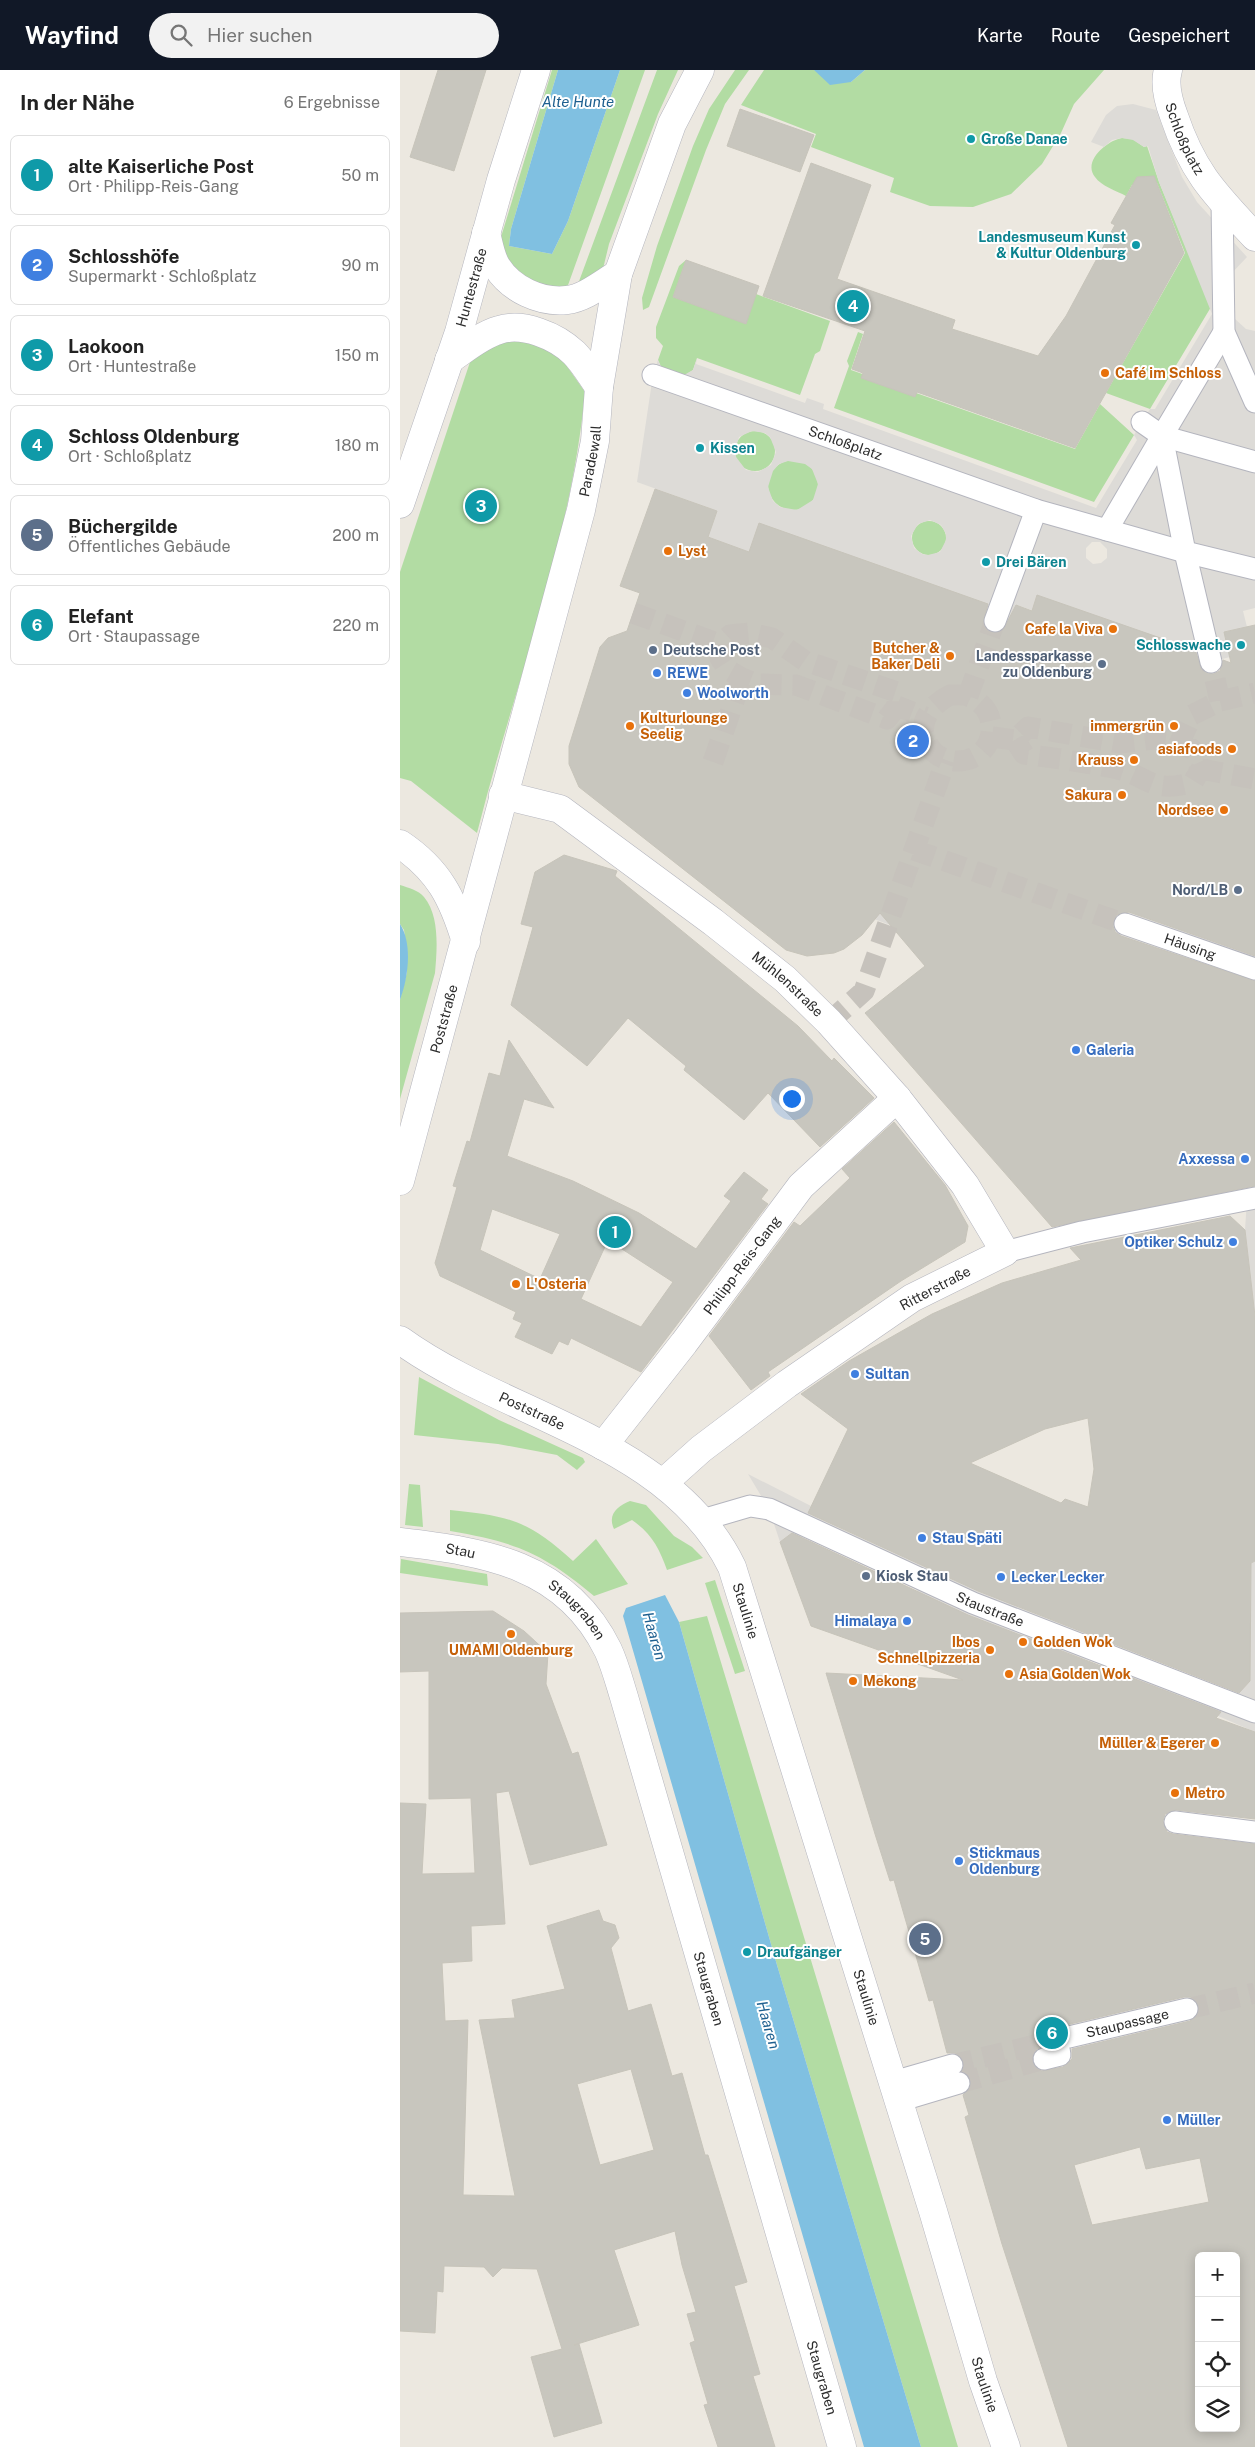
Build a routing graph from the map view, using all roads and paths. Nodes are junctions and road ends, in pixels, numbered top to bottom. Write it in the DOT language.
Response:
graph roads {
  1 [pos="536,70"];
  2 [pos="700,70"];
  3 [pos="1167,73"];
  4 [pos="1222,202"];
  5 [pos="486,234"];
  6 [pos="1255,237"];
  7 [pos="618,274"];
  8 [pos="1224,332"];
  9 [pos="449,360"];
  10 [pos="654,375"];
  11 [pos="599,388"];
  12 [pos="1255,402"];
  13 [pos="1142,422"];
  14 [pos="1162,436"];
  15 [pos="1255,462"];
  16 [pos="400,504"];
  17 [pos="1036,510"];
  18 [pos="1107,530"];
  19 [pos="1185,552"];
  20 [pos="1255,569"];
  21 [pos="995,621"];
  22 [pos="1211,662"];
  23 [pos="503,795"];
  24 [pos="400,844"];
  25 [pos="489,857"];
  26 [pos="1125,924"];
  27 [pos="466,942"];
  28 [pos="1255,969"];
  29 [pos="897,1098"];
  30 [pos="400,1181"];
  31 [pos="1255,1198"];
  32 [pos="1005,1252"];
  33 [pos="400,1340"];
  34 [pos="603,1446"];
  35 [pos="663,1483"];
  36 [pos="702,1520"];
  37 [pos="400,1542"];
  38 [pos="520,1567"];
  39 [pos="1255,1712"];
  40 [pos="1175,1822"];
  41 [pos="1255,1832"];
  42 [pos="1187,2009"];
  43 [pos="1057,2048"];
  44 [pos="955,2074"];
  45 [pos="896,2091"];
  46 [pos="842,2447"];
  47 [pos="1006,2447"];
  1 -- 5 [label="street, Huntestraße"];
  2 -- 7 [label="street, Paradewall"];
  3 -- 4 [label="street, Schloßplatz"];
  4 -- 6 [label="street, Schloßplatz"];
  4 -- 8 [label="street"];
  5 -- 7 [label="street"];
  5 -- 9 [label="street, Huntestraße"];
  7 -- 11 [label="street, Paradewall"];
  8 -- 12 [label="street"];
  8 -- 14 [label="street"];
  9 -- 11 [label="street"];
  9 -- 16 [label="street, Huntestraße"];
  10 -- 17 [label="street, Schloßplatz"];
  11 -- 23 [label="street, Paradewall"];
  13 -- 14 [label="street"];
  14 -- 15 [label="street"];
  14 -- 18 [label="street"];
  14 -- 19 [label="street"];
  17 -- 18 [label="street, Schloßplatz"];
  17 -- 21 [label="street"];
  18 -- 19 [label="street, Schloßplatz"];
  19 -- 20 [label="street, Schloßplatz"];
  19 -- 22 [label="street"];
  23 -- 25 [label="street, Paradewall"];
  23 -- 29 [label="street, Mühlenstraße"];
  24 -- 27 [label="street"];
  25 -- 27 [label="street, Poststraße"];
  26 -- 28 [label="street, Häusing"];
  27 -- 30 [label="street, Poststraße"];
  29 -- 32 [label="street, Mühlenstraße"];
  29 -- 34 [label="street, Philipp-Reis-Gang"];
  31 -- 32 [label="street, Ritterstraße"];
  32 -- 35 [label="street, Ritterstraße"];
  33 -- 34 [label="street, Poststraße"];
  34 -- 35 [label="street, Poststraße"];
  35 -- 36 [label="street, Staulinie"];
  36 -- 39 [label="street, Staustraße"];
  36 -- 45 [label="street, Staulinie"];
  37 -- 38 [label="street, Stau"];
  38 -- 46 [label="street, Staugraben"];
  40 -- 41 [label="street"];
  42 -- 43 [label="street, Staupassage"];
  44 -- 45 [label="street"];
  45 -- 47 [label="street, Staulinie"];
}
